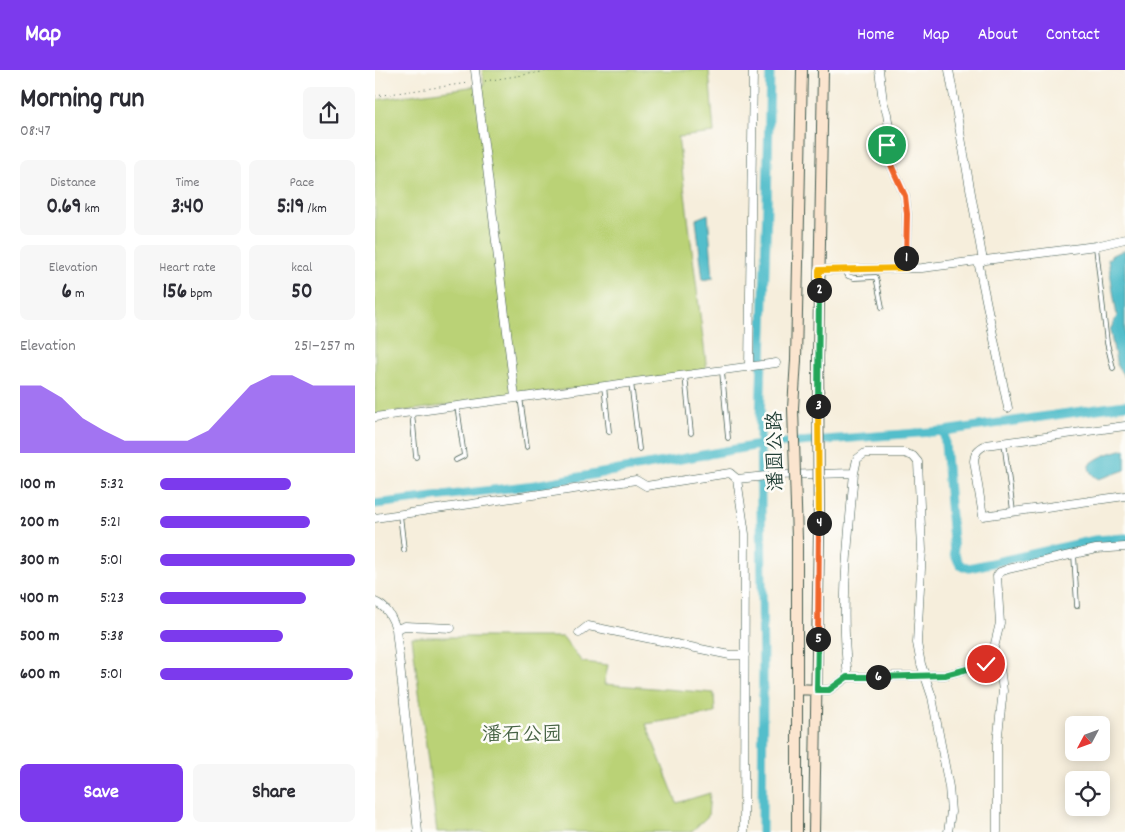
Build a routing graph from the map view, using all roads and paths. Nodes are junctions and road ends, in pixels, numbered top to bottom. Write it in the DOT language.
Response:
graph roads {
  1 [pos="475,70"];
  2 [pos="554,70"];
  3 [pos="753,70"];
  4 [pos="802,70"];
  5 [pos="823,70"];
  6 [pos="879,70"];
  7 [pos="949,70"];
  8 [pos="476,82"];
  9 [pos="375,96"];
  10 [pos="1125,239"];
  11 [pos="1096,246"];
  12 [pos="981,261"];
  13 [pos="906,268"];
  14 [pos="819,270"];
  15 [pos="845,270"];
  16 [pos="882,306"];
  17 [pos="776,363"];
  18 [pos="751,366"];
  19 [pos="1113,368"];
  20 [pos="722,370"];
  21 [pos="685,375"];
  22 [pos="631,382"];
  23 [pos="604,386"];
  24 [pos="517,397"];
  25 [pos="457,406"];
  26 [pos="1008,408"];
  27 [pos="412,412"];
  28 [pos="375,417"];
  29 [pos="1125,426"];
  30 [pos="609,432"];
  31 [pos="691,433"];
  32 [pos="728,438"];
  33 [pos="1004,442"];
  34 [pos="527,447"];
  35 [pos="639,449"];
  36 [pos="416,457"];
  37 [pos="456,460"];
  38 [pos="854,473"];
  39 [pos="740,478"];
  40 [pos="1125,496"];
  41 [pos="1013,511"];
  42 [pos="400,514"];
  43 [pos="375,518"];
  44 [pos="1123,547"];
  45 [pos="404,550"];
  46 [pos="1074,554"];
  47 [pos="1125,556"];
  48 [pos="375,602"];
  49 [pos="1077,606"];
  50 [pos="451,628"];
  51 [pos="396,629"];
  52 [pos="579,633"];
  53 [pos="745,655"];
  54 [pos="991,660"];
  55 [pos="925,676"];
  56 [pos="847,677"];
  57 [pos="797,689"];
  58 [pos="817,690"];
  59 [pos="418,832"];
  60 [pos="744,832"];
  61 [pos="797,832"];
  62 [pos="815,832"];
  63 [pos="948,832"];
  64 [pos="997,832"];
  1 -- 8 [label="street"];
  2 -- 8 [label="path"];
  3 -- 18 [label="street"];
  4 -- 57 [label="main road, 潘圆公路, bridge"];
  5 -- 14 [label="main road, 潘圆公路"];
  6 -- 13 [label="street"];
  7 -- 12 [label="street"];
  8 -- 9 [label="path"];
  8 -- 24 [label="street"];
  10 -- 11 [label="street"];
  11 -- 12 [label="street"];
  11 -- 19 [label="lane"];
  12 -- 13 [label="street"];
  12 -- 26 [label="street"];
  13 -- 15 [label="street"];
  14 -- 15 [label="street"];
  14 -- 58 [label="main road, 潘圆公路, bridge"];
  15 -- 16 [label="lane"];
  17 -- 18 [label="street"];
  18 -- 20 [label="street"];
  20 -- 21 [label="street"];
  20 -- 32 [label="lane"];
  21 -- 22 [label="street"];
  21 -- 31 [label="lane"];
  22 -- 23 [label="street"];
  22 -- 35 [label="lane"];
  23 -- 24 [label="street"];
  23 -- 30 [label="lane"];
  24 -- 25 [label="street"];
  24 -- 34 [label="lane"];
  25 -- 27 [label="street"];
  25 -- 37 [label="lane"];
  27 -- 28 [label="street"];
  27 -- 36 [label="lane"];
  29 -- 33 [label="street"];
  33 -- 41 [label="lane"];
  33 -- 41 [label="street"];
  38 -- 39 [label="street"];
  38 -- 55 [label="street"];
  38 -- 56 [label="street"];
  39 -- 42 [label="street"];
  39 -- 53 [label="street"];
  40 -- 41 [label="street"];
  42 -- 43 [label="street"];
  42 -- 45 [label="lane"];
  44 -- 46 [label="street"];
  44 -- 47 [label="street"];
  46 -- 49 [label="lane"];
  46 -- 54 [label="street"];
  48 -- 51 [label="street"];
  50 -- 51 [label="street"];
  51 -- 59 [label="street"];
  52 -- 53 [label="street"];
  53 -- 60 [label="street"];
  54 -- 55 [label="street"];
  54 -- 64 [label="street"];
  55 -- 56 [label="street"];
  55 -- 63 [label="street"];
  56 -- 58 [label="street"];
  57 -- 58 [label="main road"];
  57 -- 61 [label="main road, 潘圆公路"];
  58 -- 62 [label="main road, 潘圆公路"];
}
